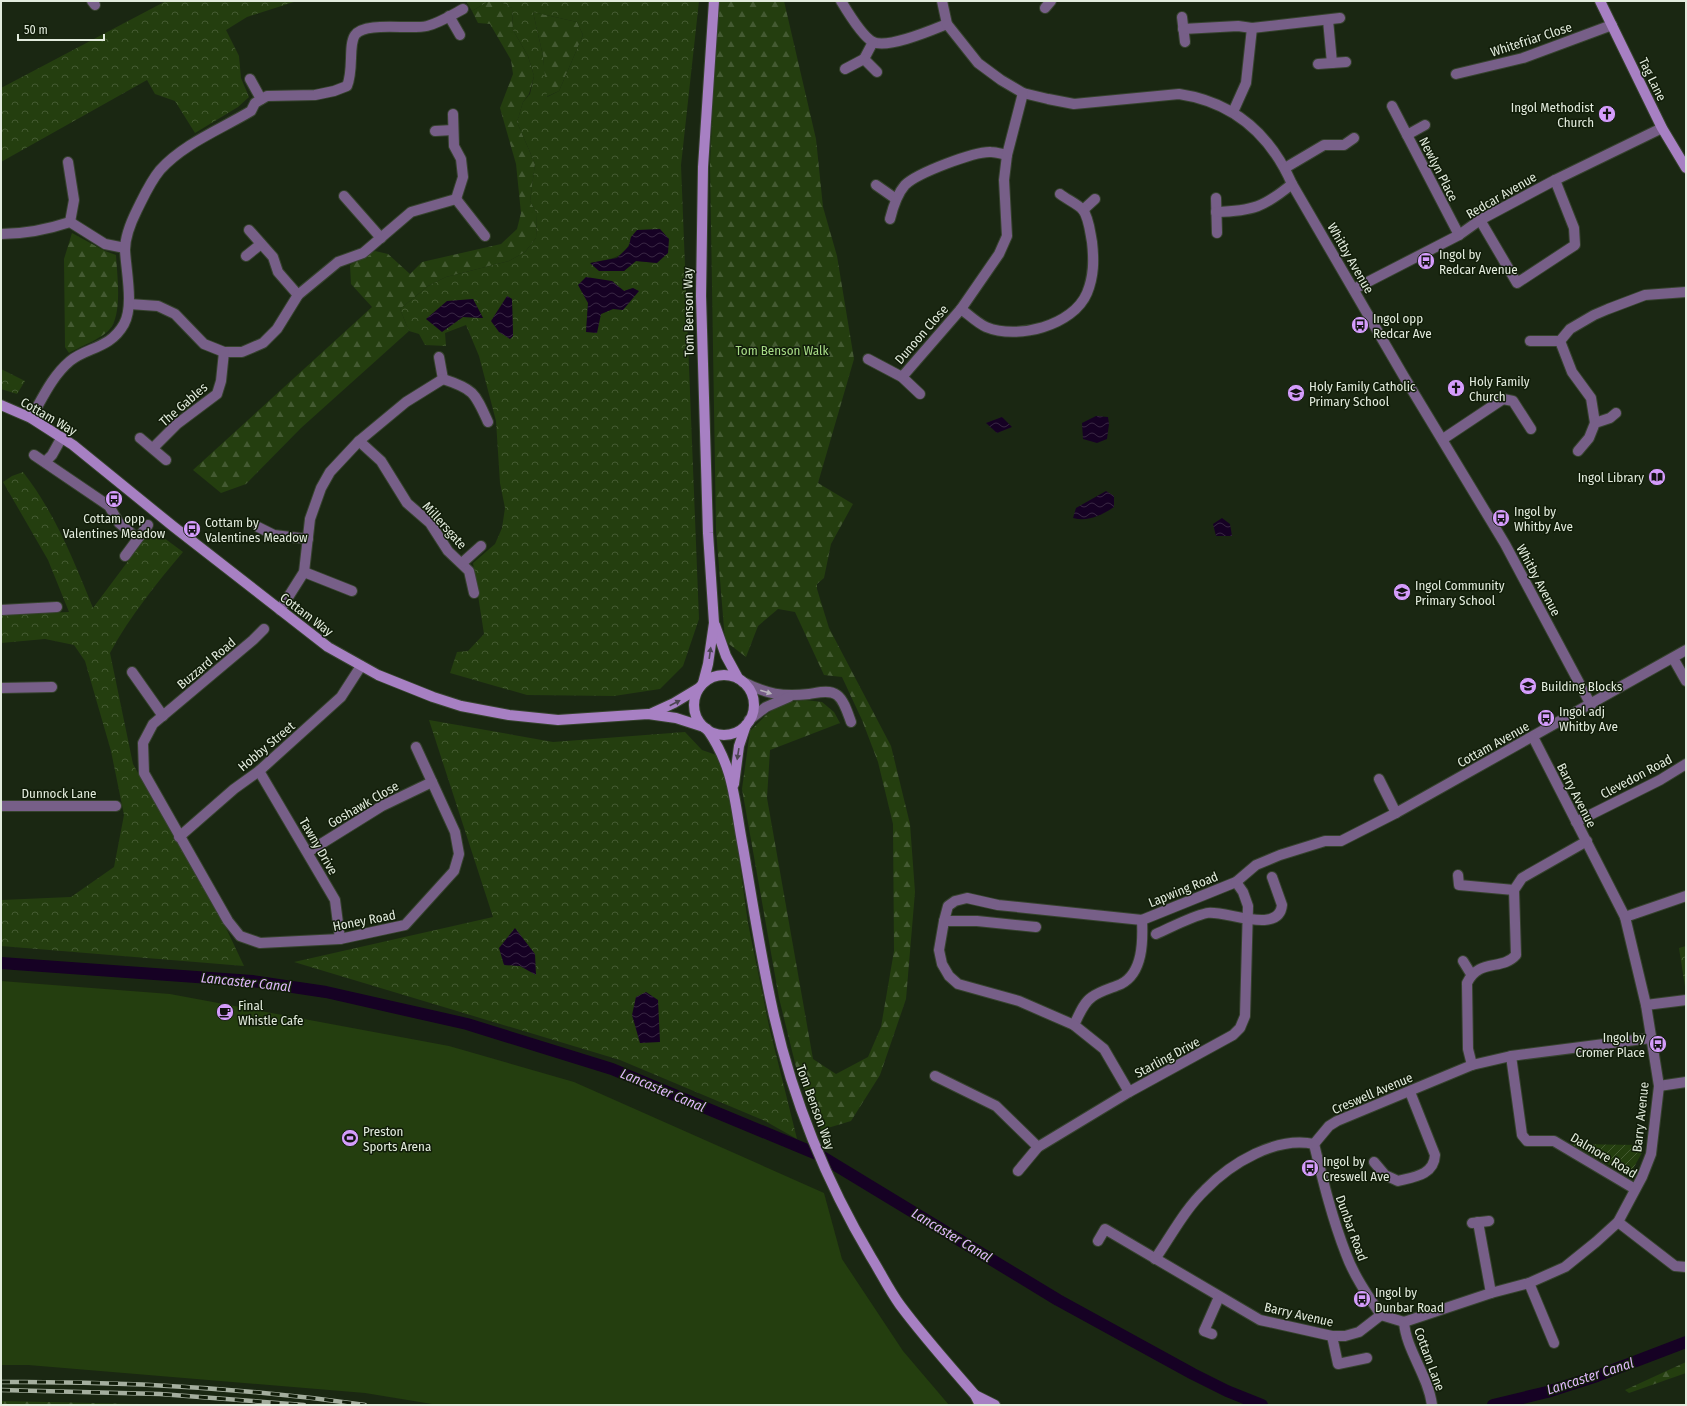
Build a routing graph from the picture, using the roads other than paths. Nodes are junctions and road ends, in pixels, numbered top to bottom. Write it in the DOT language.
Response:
graph roads {
  1 [pos="714,1"];
  2 [pos="841,1"];
  3 [pos="942,1"];
  4 [pos="1600,1"];
  5 [pos="463,10"];
  6 [pos="449,16"];
  7 [pos="1182,17"];
  8 [pos="1340,18"];
  9 [pos="1328,20"];
  10 [pos="947,24"];
  11 [pos="1612,25"];
  12 [pos="1252,28"];
  13 [pos="1183,29"];
  14 [pos="460,35"];
  15 [pos="873,42"];
  16 [pos="1185,42"];
  17 [pos="864,59"];
  18 [pos="1346,62"];
  19 [pos="1332,63"];
  20 [pos="1318,64"];
  21 [pos="845,69"];
  22 [pos="878,72"];
  23 [pos="1456,74"];
  24 [pos="250,79"];
  25 [pos="1023,93"];
  26 [pos="261,99"];
  27 [pos="1392,106"];
  28 [pos="1233,112"];
  29 [pos="453,114"];
  30 [pos="1425,125"];
  31 [pos="1662,128"];
  32 [pos="453,130"];
  33 [pos="435,131"];
  34 [pos="1407,135"];
  35 [pos="1354,138"];
  36 [pos="1007,155"];
  37 [pos="68,162"];
  38 [pos="1285,168"];
  39 [pos="1686,168"];
  40 [pos="1555,180"];
  41 [pos="1292,184"];
  42 [pos="876,185"];
  43 [pos="1060,194"];
  44 [pos="344,196"];
  45 [pos="1216,198"];
  46 [pos="896,199"];
  47 [pos="456,200"];
  48 [pos="1095,200"];
  49 [pos="1083,210"];
  50 [pos="1216,212"];
  51 [pos="890,219"];
  52 [pos="1480,220"];
  53 [pos="70,222"];
  54 [pos="249,230"];
  55 [pos="1217,233"];
  56 [pos="1,234"];
  57 [pos="1459,235"];
  58 [pos="485,236"];
  59 [pos="380,238"];
  60 [pos="261,244"];
  61 [pos="125,248"];
  62 [pos="246,256"];
  63 [pos="1354,289"];
  64 [pos="1686,292"];
  65 [pos="298,295"];
  66 [pos="129,304"];
  67 [pos="961,309"];
  68 [pos="1530,341"];
  69 [pos="1560,341"];
  70 [pos="224,352"];
  71 [pos="439,357"];
  72 [pos="868,359"];
  73 [pos="902,377"];
  74 [pos="443,378"];
  75 [pos="920,394"];
  76 [pos="1,405"];
  77 [pos="1616,413"];
  78 [pos="31,418"];
  79 [pos="488,422"];
  80 [pos="1596,423"];
  81 [pos="1531,429"];
  82 [pos="62,437"];
  83 [pos="140,438"];
  84 [pos="1442,439"];
  85 [pos="359,441"];
  86 [pos="153,448"];
  87 [pos="1578,451"];
  88 [pos="34,455"];
  89 [pos="166,460"];
  90 [pos="45,462"];
  91 [pos="148,525"];
  92 [pos="258,527"];
  93 [pos="137,538"];
  94 [pos="308,539"];
  95 [pos="481,546"];
  96 [pos="125,556"];
  97 [pos="462,563"];
  98 [pos="304,572"];
  99 [pos="352,591"];
  100 [pos="474,593"];
  101 [pos="57,607"];
  102 [pos="1,610"];
  103 [pos="280,610"];
  104 [pos="714,623"];
  105 [pos="264,629"];
  106 [pos="1686,650"];
  107 [pos="1672,658"];
  108 [pos="361,666"];
  109 [pos="132,672"];
  110 [pos="740,680"];
  111 [pos="1686,681"];
  112 [pos="701,685"];
  113 [pos="52,687"];
  114 [pos="1,688"];
  115 [pos="791,696"];
  116 [pos="1591,705"];
  117 [pos="648,714"];
  118 [pos="163,716"];
  119 [pos="748,722"];
  120 [pos="851,722"];
  121 [pos="705,728"];
  122 [pos="1533,737"];
  123 [pos="416,747"];
  124 [pos="1686,764"];
  125 [pos="259,771"];
  126 [pos="1379,779"];
  127 [pos="432,782"];
  128 [pos="734,786"];
  129 [pos="1,806"];
  130 [pos="116,806"];
  131 [pos="1396,813"];
  132 [pos="1576,822"];
  133 [pos="179,837"];
  134 [pos="1341,841"];
  135 [pos="1587,841"];
  136 [pos="308,852"];
  137 [pos="1458,875"];
  138 [pos="1272,877"];
  139 [pos="1236,882"];
  140 [pos="1514,890"];
  141 [pos="1686,896"];
  142 [pos="1625,917"];
  143 [pos="1142,920"];
  144 [pos="1248,920"];
  145 [pos="944,921"];
  146 [pos="1036,926"];
  147 [pos="1156,934"];
  148 [pos="340,939"];
  149 [pos="1462,961"];
  150 [pos="1471,974"];
  151 [pos="1686,1000"];
  152 [pos="1646,1005"];
  153 [pos="1074,1025"];
  154 [pos="1651,1038"];
  155 [pos="1511,1056"];
  156 [pos="1472,1065"];
  157 [pos="935,1076"];
  158 [pos="1686,1082"];
  159 [pos="1659,1086"];
  160 [pos="1129,1092"];
  161 [pos="1410,1092"];
  162 [pos="1314,1144"];
  163 [pos="1038,1147"];
  164 [pos="1374,1162"];
  165 [pos="1018,1171"];
  166 [pos="1635,1189"];
  167 [pos="1489,1221"];
  168 [pos="1618,1222"];
  169 [pos="1098,1241"];
  170 [pos="1155,1259"];
  171 [pos="1686,1267"];
  172 [pos="1530,1283"];
  173 [pos="1491,1293"];
  174 [pos="1219,1297"];
  175 [pos="1381,1315"];
  176 [pos="1404,1322"];
  177 [pos="1212,1334"];
  178 [pos="1332,1336"];
  179 [pos="1554,1343"];
  180 [pos="1367,1358"];
  181 [pos="975,1395"];
  182 [pos="1431,1402"];
  183 [pos="980,1405"];
  184 [pos="995,1405"];
  1 -- 104 [label="main road, Tom Benson Way"];
  2 -- 15 [label="street"];
  3 -- 10 [label="street, Whitby Avenue"];
  4 -- 11 [label="main road, Tag Lane"];
  5 -- 6 [label="street"];
  6 -- 14 [label="street"];
  6 -- 26 [label="street"];
  7 -- 13 [label="street"];
  8 -- 9 [label="street"];
  9 -- 12 [label="street"];
  9 -- 19 [label="street"];
  10 -- 15 [label="street"];
  10 -- 25 [label="street, Whitby Avenue"];
  11 -- 23 [label="street, Whitefriar Close"];
  11 -- 31 [label="main road, Tag Lane"];
  12 -- 13 [label="street"];
  12 -- 28 [label="street"];
  13 -- 16 [label="street"];
  15 -- 17 [label="street"];
  17 -- 21 [label="street"];
  17 -- 22 [label="street"];
  18 -- 19 [label="street"];
  19 -- 20 [label="street"];
  24 -- 26 [label="street"];
  25 -- 28 [label="street, Whitby Avenue"];
  25 -- 36 [label="street, Dunoon Close"];
  26 -- 61 [label="street"];
  27 -- 34 [label="street, Newlyn Place"];
  28 -- 38 [label="street, Whitby Avenue"];
  29 -- 32 [label="street"];
  30 -- 34 [label="street, Newlyn Place"];
  31 -- 39 [label="main road, Tag Lane"];
  31 -- 40 [label="street, Redcar Avenue"];
  32 -- 33 [label="street"];
  32 -- 47 [label="street"];
  34 -- 57 [label="street, Newlyn Place"];
  35 -- 38 [label="street"];
  36 -- 46 [label="street"];
  36 -- 67 [label="street, Dunoon Close"];
  37 -- 53 [label="street"];
  38 -- 41 [label="street, Whitby Avenue"];
  40 -- 52 [label="street, Redcar Avenue"];
  40 -- 52 [label="street"];
  41 -- 50 [label="street"];
  41 -- 63 [label="street, Whitby Avenue"];
  42 -- 46 [label="street"];
  43 -- 49 [label="street"];
  44 -- 59 [label="street"];
  45 -- 50 [label="street"];
  46 -- 51 [label="street"];
  47 -- 58 [label="street"];
  47 -- 59 [label="street"];
  48 -- 49 [label="street"];
  49 -- 67 [label="street, Dunoon Close"];
  50 -- 55 [label="street"];
  52 -- 57 [label="street, Redcar Avenue"];
  53 -- 56 [label="street"];
  53 -- 61 [label="street"];
  54 -- 60 [label="street"];
  57 -- 63 [label="street, Redcar Avenue"];
  59 -- 65 [label="street"];
  60 -- 62 [label="street"];
  60 -- 65 [label="street"];
  61 -- 66 [label="street"];
  63 -- 84 [label="street, Whitby Avenue"];
  64 -- 69 [label="street"];
  65 -- 70 [label="street"];
  66 -- 70 [label="street"];
  66 -- 78 [label="street"];
  67 -- 73 [label="street, Dunoon Close"];
  68 -- 69 [label="street"];
  69 -- 80 [label="street"];
  70 -- 86 [label="street, The Gables"];
  71 -- 74 [label="street"];
  72 -- 73 [label="street, Dunoon Close"];
  73 -- 75 [label="street, Dunoon Close"];
  74 -- 79 [label="street"];
  74 -- 85 [label="street"];
  76 -- 78 [label="main road, Cottam Way"];
  77 -- 80 [label="street"];
  78 -- 82 [label="main road, Cottam Way"];
  80 -- 87 [label="street"];
  81 -- 84 [label="street"];
  82 -- 90 [label="street"];
  82 -- 103 [label="main road, Cottam Way"];
  83 -- 86 [label="street"];
  84 -- 116 [label="street, Whitby Avenue"];
  85 -- 94 [label="street"];
  85 -- 97 [label="street, Millersgate"];
  86 -- 89 [label="street"];
  88 -- 90 [label="street"];
  90 -- 93 [label="street"];
  91 -- 93 [label="street"];
  92 -- 94 [label="street"];
  93 -- 96 [label="street"];
  94 -- 98 [label="street"];
  95 -- 97 [label="street"];
  97 -- 100 [label="street, Millersgate"];
  98 -- 99 [label="street"];
  98 -- 103 [label="street"];
  101 -- 102 [label="street"];
  103 -- 108 [label="main road, Cottam Way"];
  104 -- 110 [label="main road, Tom Benson Way"];
  112 -- 104 [label="main road, Tom Benson Way, one-way"];
  105 -- 118 [label="street, Buzzard Road"];
  106 -- 107 [label="street, Cottam Avenue"];
  107 -- 111 [label="street"];
  107 -- 116 [label="street, Cottam Avenue"];
  108 -- 117 [label="main road, Cottam Way"];
  108 -- 125 [label="street, Hobby Street"];
  109 -- 118 [label="street"];
  110 -- 112 [label="main road"];
  110 -- 115 [label="street, one-way"];
  110 -- 119 [label="main road"];
  117 -- 112 [label="main road, Cottam Way, one-way"];
  112 -- 121 [label="main road"];
  113 -- 114 [label="street"];
  115 -- 119 [label="street"];
  115 -- 120 [label="street"];
  116 -- 122 [label="street, Cottam Avenue"];
  117 -- 121 [label="main road, Cottam Way"];
  118 -- 133 [label="street, Buzzard Road"];
  119 -- 121 [label="main road"];
  119 -- 128 [label="main road, Tom Benson Way, one-way"];
  121 -- 128 [label="main road, Tom Benson Way"];
  122 -- 131 [label="street, Cottam Avenue"];
  122 -- 132 [label="street, Barry Avenue"];
  123 -- 127 [label="street, Honey Road"];
  124 -- 132 [label="street, Clevedon Road"];
  125 -- 133 [label="street, Hobby Street"];
  125 -- 136 [label="street, Tawny Drive"];
  126 -- 131 [label="street"];
  127 -- 136 [label="street, Goshawk Close"];
  127 -- 148 [label="street, Honey Road"];
  128 -- 181 [label="main road, Tom Benson Way"];
  129 -- 130 [label="street, Dunnock Lane"];
  131 -- 134 [label="street, Cottam Avenue"];
  132 -- 135 [label="street, Barry Avenue"];
  133 -- 148 [label="street, Honey Road"];
  134 -- 139 [label="street, Lapwing Road"];
  135 -- 140 [label="street"];
  135 -- 142 [label="street, Barry Avenue"];
  136 -- 148 [label="street, Tawny Drive"];
  137 -- 140 [label="street"];
  138 -- 144 [label="street"];
  139 -- 143 [label="street, Lapwing Road"];
  139 -- 144 [label="street, Starling Drive"];
  140 -- 150 [label="street"];
  141 -- 142 [label="street"];
  142 -- 152 [label="street, Barry Avenue"];
  143 -- 145 [label="street, Lapwing Road"];
  143 -- 153 [label="street"];
  144 -- 147 [label="street"];
  144 -- 160 [label="street, Starling Drive"];
  145 -- 146 [label="street"];
  145 -- 153 [label="street, Lapwing Road"];
  149 -- 150 [label="street"];
  150 -- 156 [label="street"];
  151 -- 152 [label="street"];
  152 -- 154 [label="street, Barry Avenue"];
  153 -- 160 [label="street, Lapwing Road"];
  154 -- 155 [label="street, Creswell Avenue"];
  154 -- 159 [label="street, Barry Avenue"];
  155 -- 156 [label="street, Creswell Avenue"];
  155 -- 166 [label="street, Dalmore Road"];
  156 -- 161 [label="street, Creswell Avenue"];
  157 -- 163 [label="street"];
  158 -- 159 [label="street"];
  159 -- 166 [label="street, Barry Avenue"];
  160 -- 163 [label="street, Starling Drive"];
  161 -- 162 [label="street, Creswell Avenue"];
  161 -- 164 [label="street"];
  162 -- 170 [label="street"];
  162 -- 175 [label="street, Dunbar Road"];
  163 -- 165 [label="street, Starling Drive"];
  166 -- 168 [label="street, Barry Avenue"];
  167 -- 173 [label="street"];
  168 -- 171 [label="street"];
  168 -- 172 [label="street, Barry Avenue"];
  169 -- 170 [label="street, Barry Avenue"];
  170 -- 174 [label="street, Barry Avenue"];
  172 -- 173 [label="street, Barry Avenue"];
  172 -- 179 [label="street"];
  173 -- 176 [label="street, Barry Avenue"];
  174 -- 177 [label="street"];
  174 -- 178 [label="street, Barry Avenue"];
  175 -- 176 [label="street"];
  175 -- 178 [label="street, Barry Avenue"];
  176 -- 182 [label="street, Cottam Lane"];
  178 -- 180 [label="street"];
  181 -- 183 [label="main road, Tom Benson Way"];
  181 -- 184 [label="main road, Tom Benson Way"];
}
